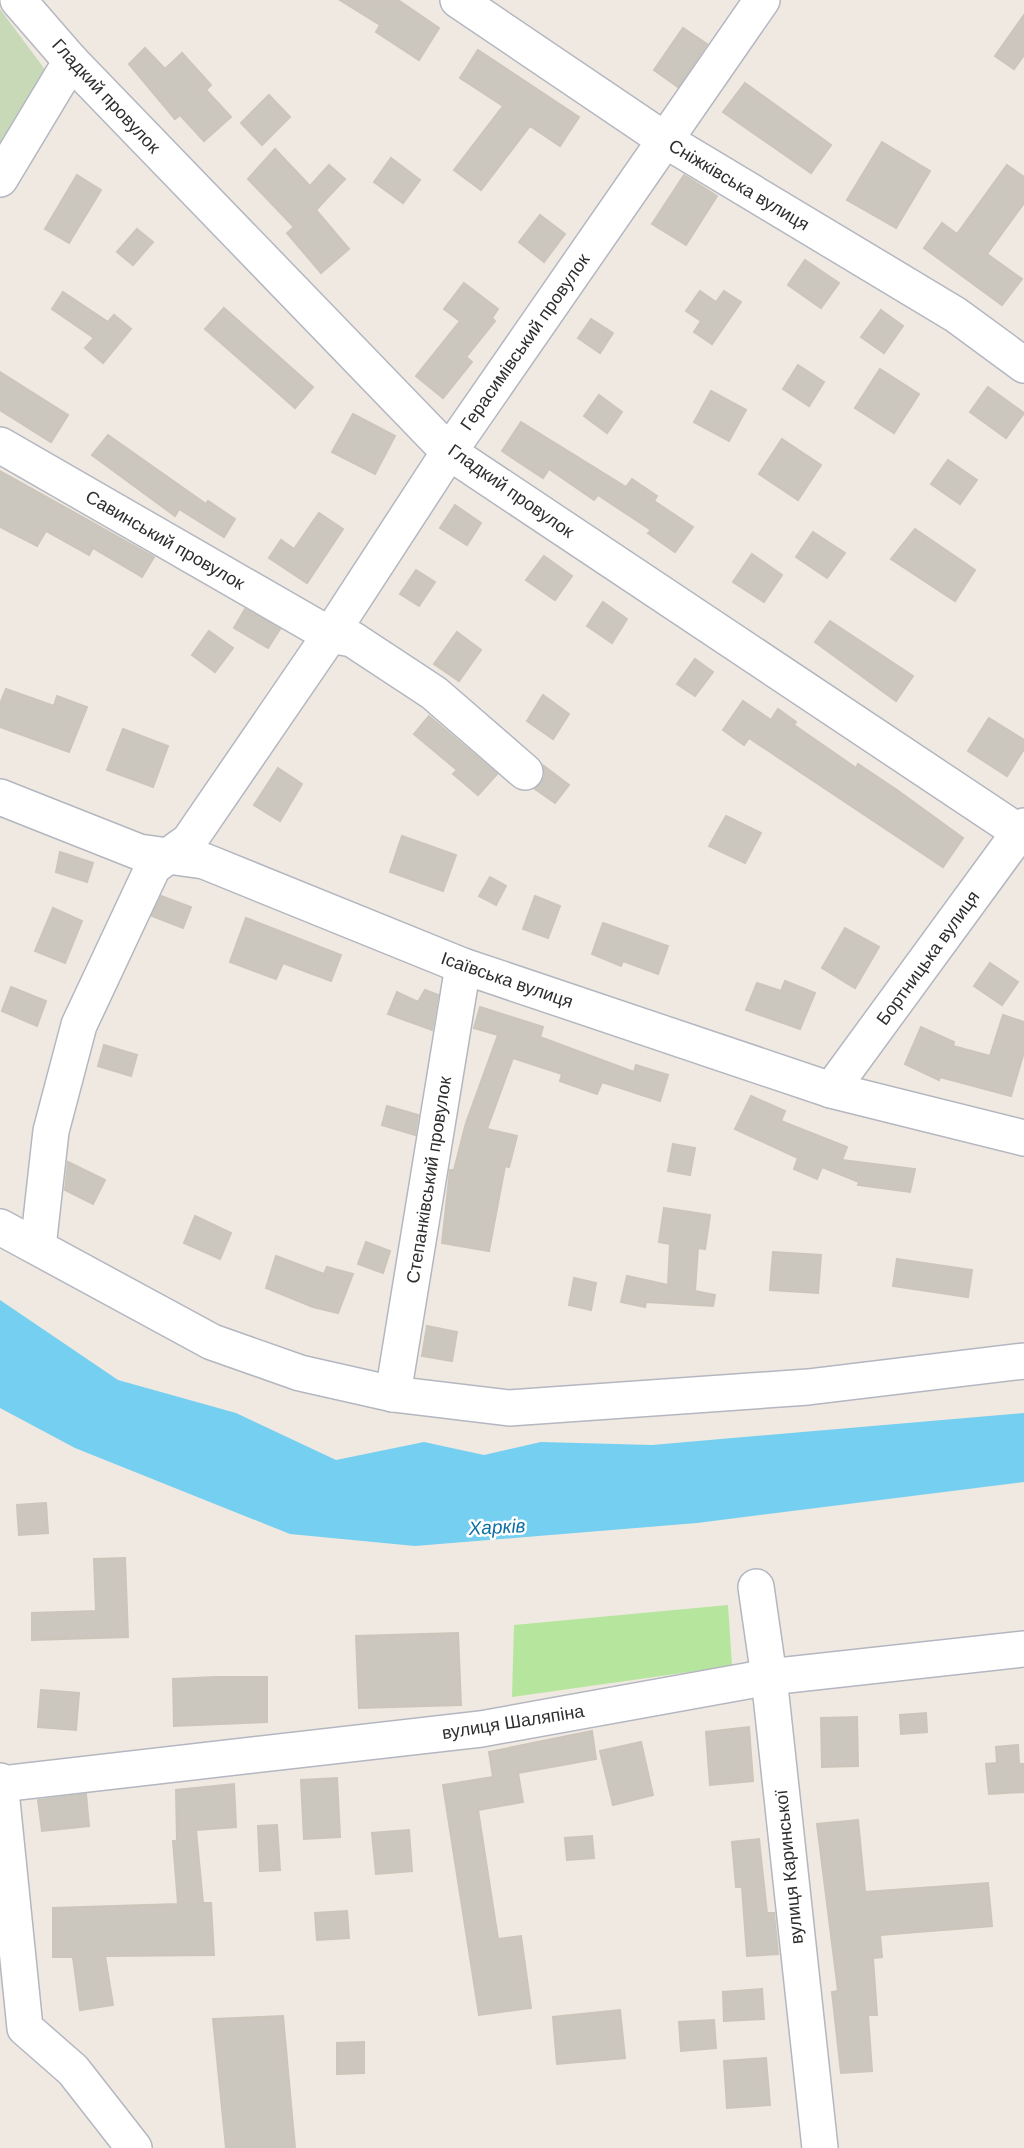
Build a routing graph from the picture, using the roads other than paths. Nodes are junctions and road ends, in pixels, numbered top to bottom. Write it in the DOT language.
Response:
graph roads {
  1 [pos="18,0"];
  2 [pos="458,0"];
  3 [pos="762,0"];
  4 [pos="71,61"];
  5 [pos="665,140"];
  6 [pos="0,179"];
  7 [pos="1024,365"];
  8 [pos="0,445"];
  9 [pos="450,452"];
  10 [pos="330,635"];
  11 [pos="525,772"];
  12 [pos="0,797"];
  13 [pos="1022,829"];
  14 [pos="170,856"];
  15 [pos="463,966"];
  16 [pos="831,1090"];
  17 [pos="1024,1138"];
  18 [pos="0,1227"];
  19 [pos="38,1247"];
  20 [pos="1024,1361"];
  21 [pos="393,1394"];
  22 [pos="756,1587"];
  23 [pos="1024,1649"];
  24 [pos="769,1678"];
  25 [pos="0,1783"];
  26 [pos="134,2148"];
  27 [pos="820,2148"];
  1 -- 4 [label="street, Гладкий провулок"];
  2 -- 5 [label="street, Сніжківська вулиця"];
  3 -- 5 [label="street, Герасимівський провулок"];
  4 -- 6 [label="street"];
  4 -- 9 [label="street, Гладкий провулок"];
  5 -- 7 [label="street, Сніжківська вулиця"];
  5 -- 9 [label="street, Герасимівський провулок"];
  8 -- 10 [label="street, Савинський провулок"];
  9 -- 10 [label="street, Герасимівський провулок"];
  9 -- 13 [label="street, Гладкий провулок"];
  10 -- 11 [label="street, Савинський провулок"];
  10 -- 14 [label="street, Герасимівський провулок"];
  12 -- 14 [label="street, Ісаївська вулиця"];
  13 -- 16 [label="street, Бортницька вулиця"];
  14 -- 15 [label="street, Ісаївська вулиця"];
  14 -- 19 [label="street, Герасимівський провулок"];
  15 -- 16 [label="street, Ісаївська вулиця"];
  15 -- 21 [label="street, Степанківський провулок"];
  16 -- 17 [label="street, Ісаївська вулиця"];
  18 -- 19 [label="street"];
  19 -- 21 [label="street"];
  20 -- 21 [label="street"];
  22 -- 24 [label="street, вулиця Каринської"];
  23 -- 24 [label="street, вулиця Шаляпіна"];
  24 -- 25 [label="street, вулиця Шаляпіна"];
  24 -- 27 [label="street, вулиця Каринської"];
  25 -- 26 [label="street"];
}
